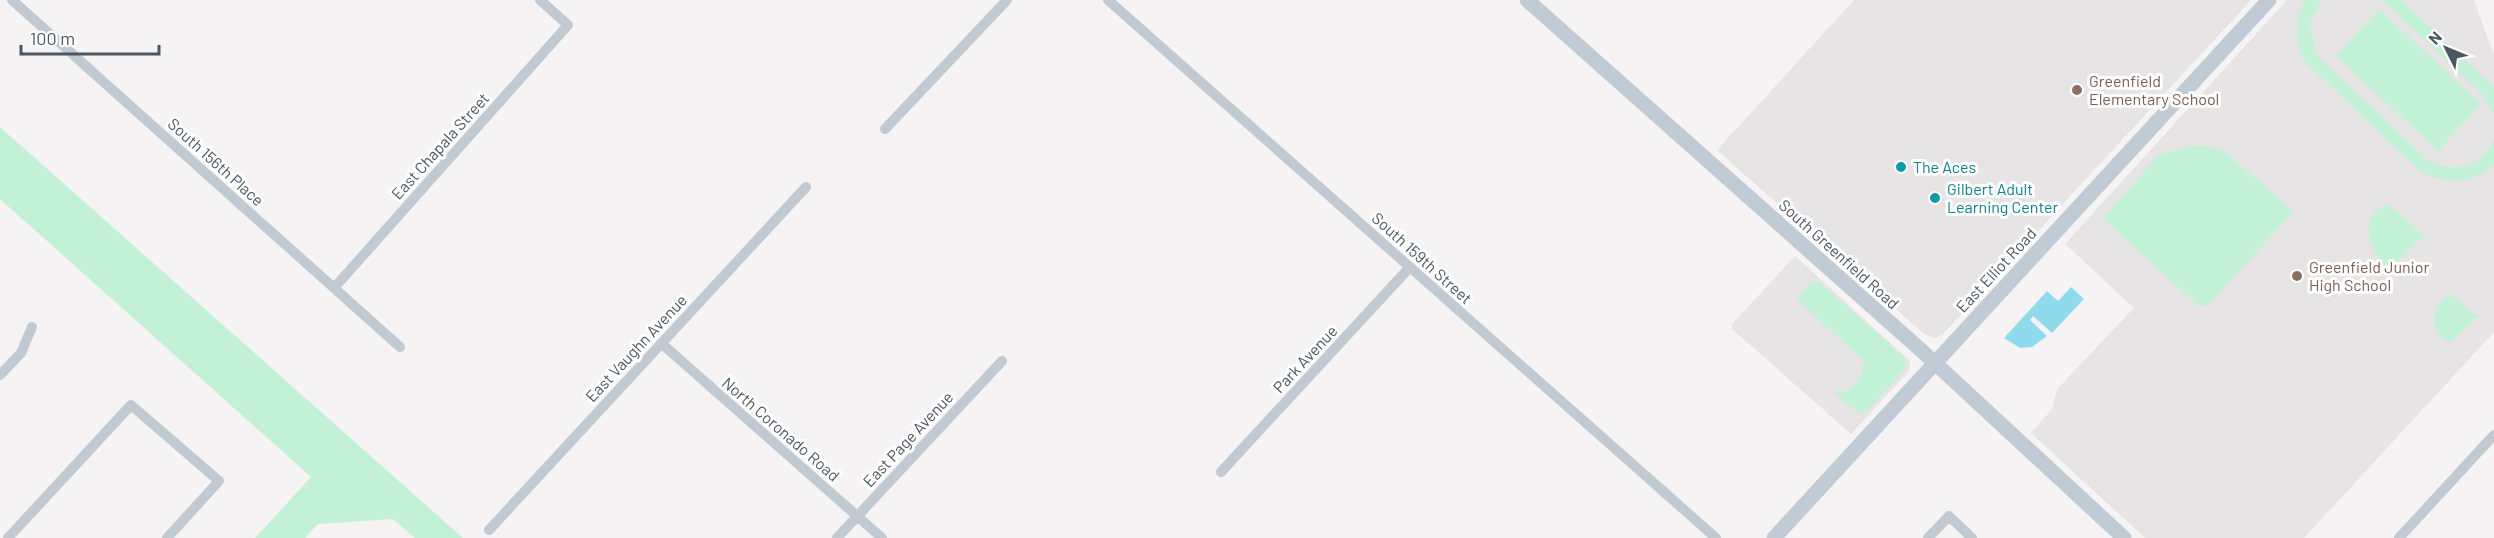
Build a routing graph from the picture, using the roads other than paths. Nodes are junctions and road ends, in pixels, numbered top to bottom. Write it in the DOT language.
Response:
graph roads {
  1 [pos="12,0"];
  2 [pos="540,0"];
  3 [pos="1007,0"];
  4 [pos="1108,0"];
  5 [pos="1527,0"];
  6 [pos="2269,0"];
  7 [pos="885,129"];
  8 [pos="806,187"];
  9 [pos="1410,267"];
  10 [pos="334,288"];
  11 [pos="32,327"];
  12 [pos="661,343"];
  13 [pos="400,348"];
  14 [pos="1002,361"];
  15 [pos="1935,363"];
  16 [pos="0,375"];
  17 [pos="2494,435"];
  18 [pos="1221,472"];
  19 [pos="857,516"];
  20 [pos="489,530"];
  21 [pos="8,538"];
  22 [pos="167,538"];
  23 [pos="837,538"];
  24 [pos="882,538"];
  25 [pos="1716,538"];
  26 [pos="1774,538"];
  27 [pos="1928,538"];
  28 [pos="1972,538"];
  29 [pos="2124,538"];
  30 [pos="2399,538"];
  1 -- 10 [label="street, South 156th Place"];
  2 -- 10 [label="street, East Chapala Street"];
  3 -- 7 [label="street"];
  4 -- 9 [label="street, South 159th Street"];
  5 -- 15 [label="main road, South Greenfield Road"];
  6 -- 15 [label="main road, East Elliot Road"];
  8 -- 12 [label="street, East Vaughn Avenue"];
  9 -- 18 [label="street, Park Avenue"];
  9 -- 25 [label="street, South 159th Street"];
  10 -- 13 [label="street, South 156th Place"];
  11 -- 16 [label="street"];
  12 -- 19 [label="street, North Coronado Road"];
  12 -- 20 [label="street, East Vaughn Avenue"];
  14 -- 19 [label="street, East Page Avenue"];
  15 -- 26 [label="main road, East Elliot Road"];
  15 -- 29 [label="main road, South Greenfield Road"];
  17 -- 30 [label="street"];
  19 -- 23 [label="street, East Page Avenue"];
  19 -- 24 [label="street, North Coronado Road"];
  21 -- 22 [label="street"];
  27 -- 28 [label="street"];
}
